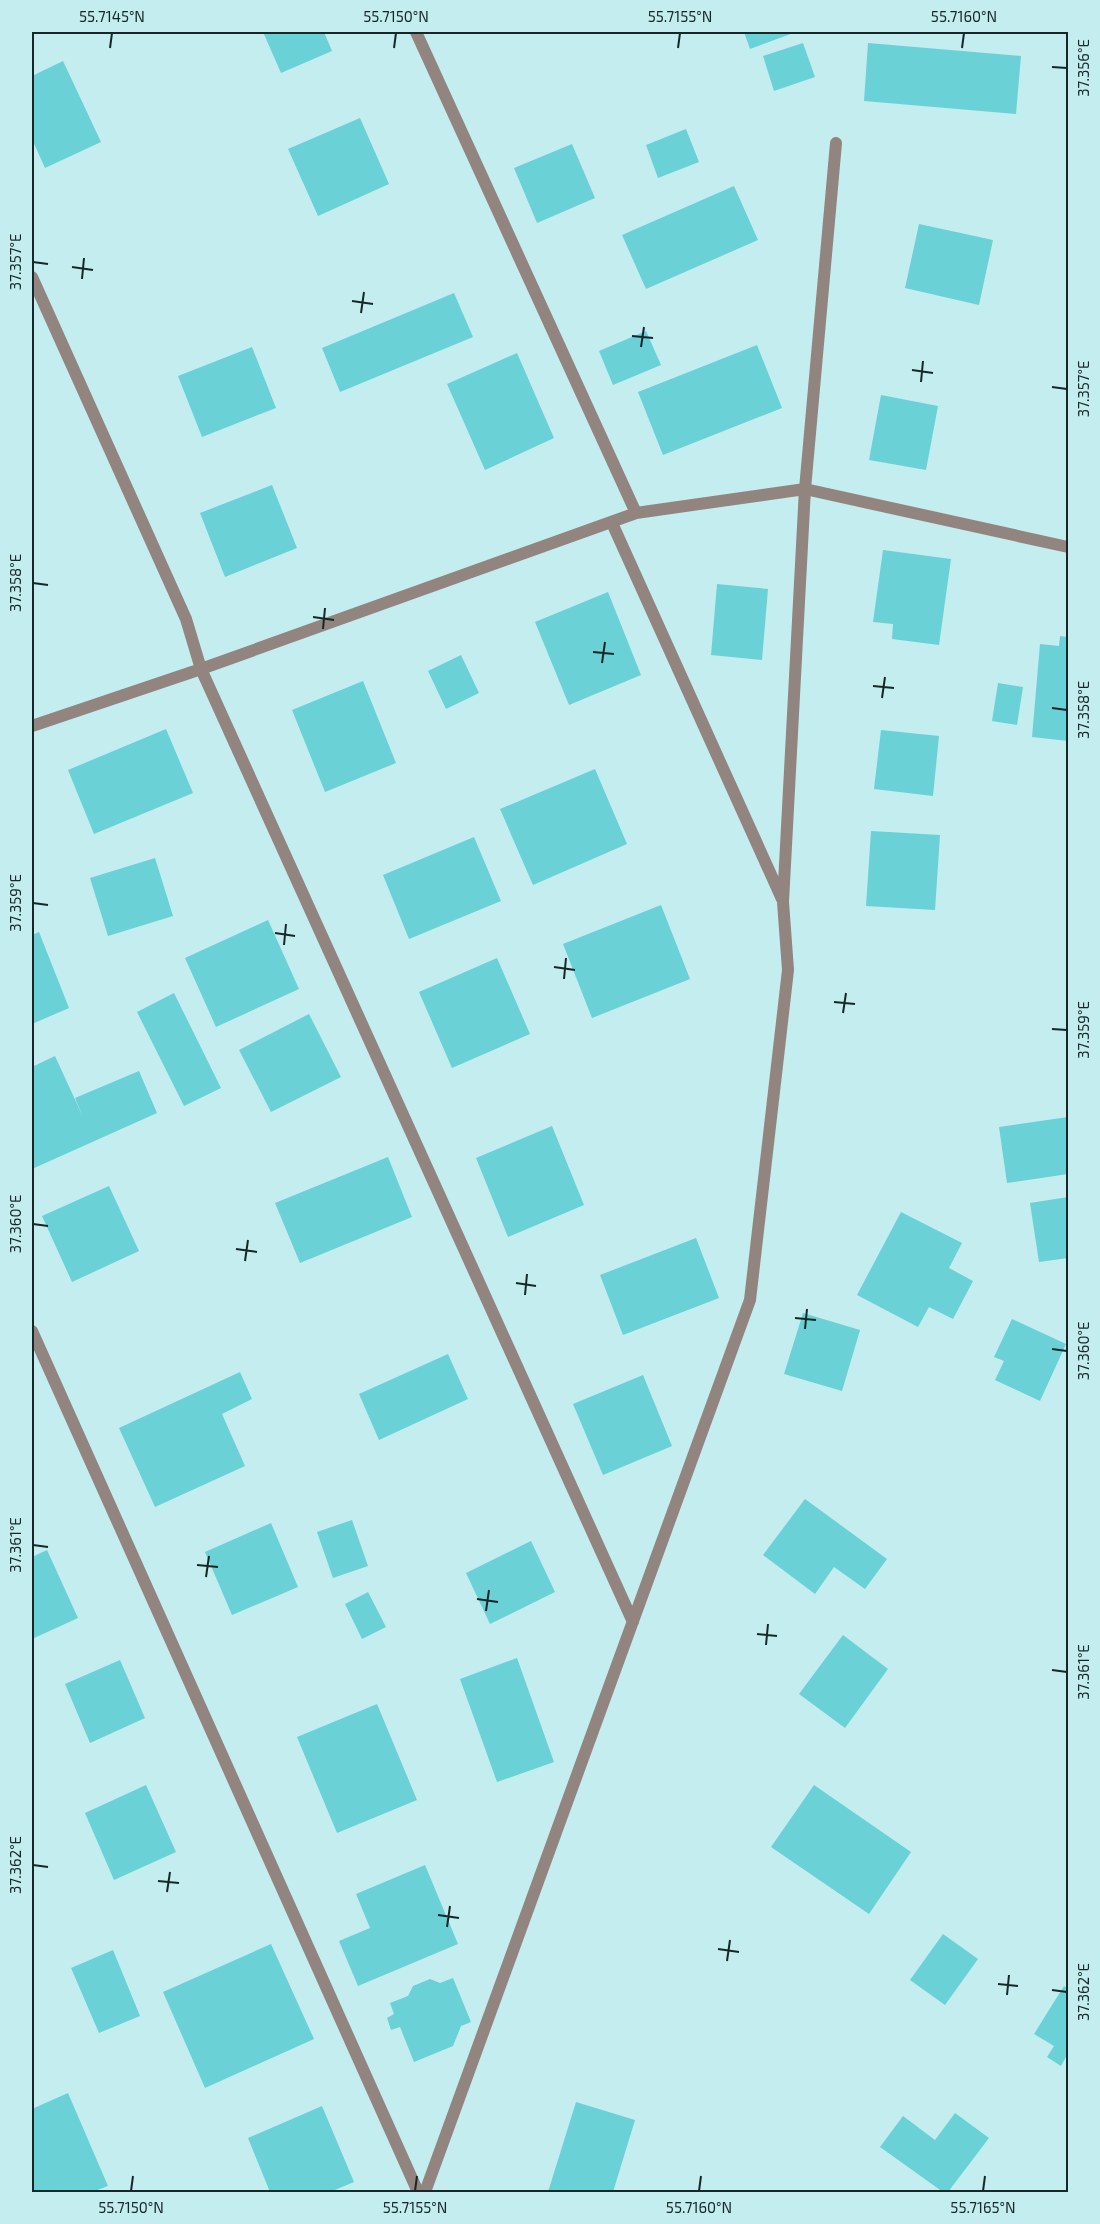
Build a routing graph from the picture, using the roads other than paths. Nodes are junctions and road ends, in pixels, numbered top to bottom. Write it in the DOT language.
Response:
graph roads {
  1 [pos="416,32"];
  2 [pos="836,143"];
  3 [pos="32,277"];
  4 [pos="805,489"];
  5 [pos="636,513"];
  6 [pos="612,523"];
  7 [pos="1068,547"];
  8 [pos="201,669"];
  9 [pos="32,726"];
  10 [pos="783,902"];
  11 [pos="32,1331"];
  12 [pos="633,1622"];
  13 [pos="418,2193"];
  14 [pos="425,2193"];
  1 -- 5 [label="street"];
  2 -- 4 [label="street"];
  3 -- 8 [label="street"];
  4 -- 5 [label="street"];
  4 -- 7 [label="street"];
  4 -- 10 [label="street"];
  5 -- 6 [label="street"];
  6 -- 8 [label="street"];
  6 -- 10 [label="street"];
  8 -- 9 [label="street"];
  8 -- 12 [label="street"];
  10 -- 12 [label="street"];
  11 -- 13 [label="street"];
  12 -- 14 [label="street"];
}
